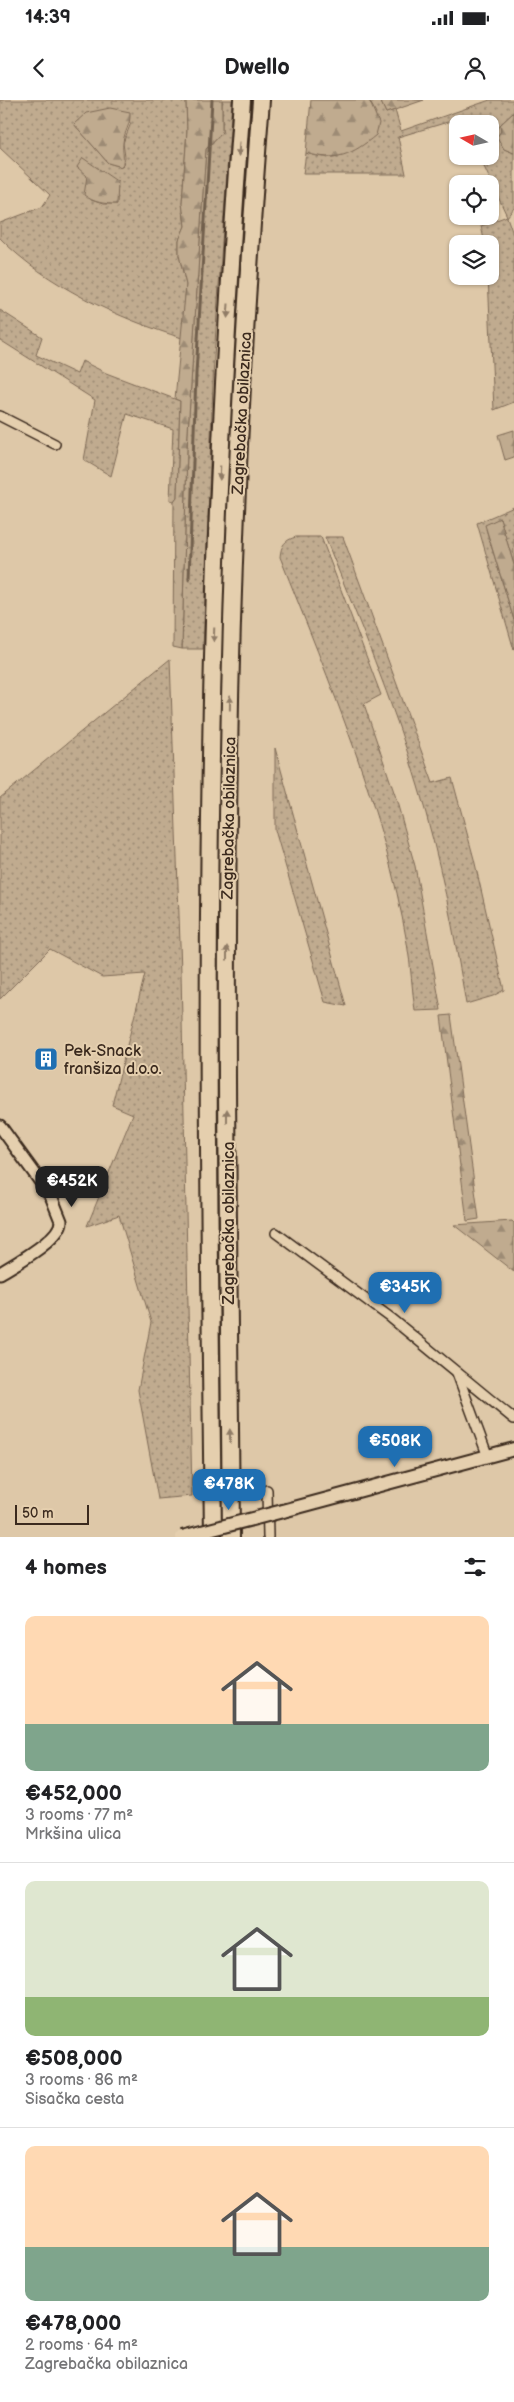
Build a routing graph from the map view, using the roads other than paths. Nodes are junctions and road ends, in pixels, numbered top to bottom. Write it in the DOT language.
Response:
graph roads {
  1 [pos="242,100"];
  2 [pos="261,100"];
  3 [pos="0,416"];
  4 [pos="54,444"];
  5 [pos="0,1126"];
  6 [pos="276,1233"];
  7 [pos="0,1274"];
  8 [pos="457,1373"];
  9 [pos="514,1419"];
  10 [pos="514,1449"];
  11 [pos="488,1457"];
  12 [pos="267,1490"];
  13 [pos="182,1537"];
  14 [pos="213,1537"];
  15 [pos="231,1537"];
  16 [pos="268,1537"];
  1 -- 14 [label="highway, Zagrebačka obilaznica, one-way"];
  15 -- 2 [label="highway, Zagrebačka obilaznica, one-way"];
  3 -- 4 [label="street"];
  5 -- 7 [label="street"];
  6 -- 8 [label="street"];
  8 -- 9 [label="street"];
  8 -- 11 [label="street"];
  10 -- 11 [label="main road"];
  11 -- 13 [label="main road, bridge"];
  12 -- 16 [label="street"];
}
